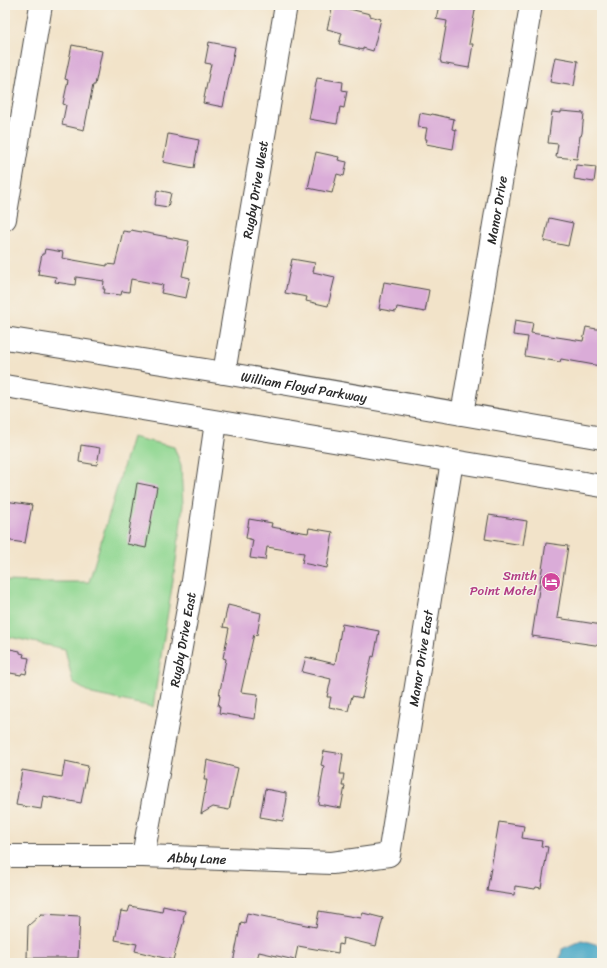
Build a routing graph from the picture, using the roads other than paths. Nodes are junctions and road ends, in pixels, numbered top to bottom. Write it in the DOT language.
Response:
graph roads {
  1 [pos="41,5"];
  2 [pos="286,5"];
  3 [pos="531,5"];
  4 [pos="5,220"];
  5 [pos="5,338"];
  6 [pos="224,374"];
  7 [pos="5,386"];
  8 [pos="462,414"];
  9 [pos="216,422"];
  10 [pos="602,438"];
  11 [pos="452,461"];
  12 [pos="602,486"];
  13 [pos="388,855"];
  14 [pos="5,856"];
  15 [pos="142,856"];
  1 -- 4 [label="main road"];
  2 -- 6 [label="main road, Rugby Drive West"];
  3 -- 8 [label="main road, Manor Drive"];
  5 -- 6 [label="main road, William Floyd Parkway"];
  6 -- 8 [label="main road, William Floyd Parkway"];
  7 -- 9 [label="main road"];
  8 -- 10 [label="main road, William Floyd Parkway"];
  9 -- 11 [label="main road"];
  9 -- 15 [label="main road, Rugby Drive East"];
  11 -- 12 [label="main road"];
  11 -- 13 [label="main road, Manor Drive East"];
  13 -- 15 [label="main road, Abby Lane"];
  14 -- 15 [label="main road, Abby Lane"];
}
